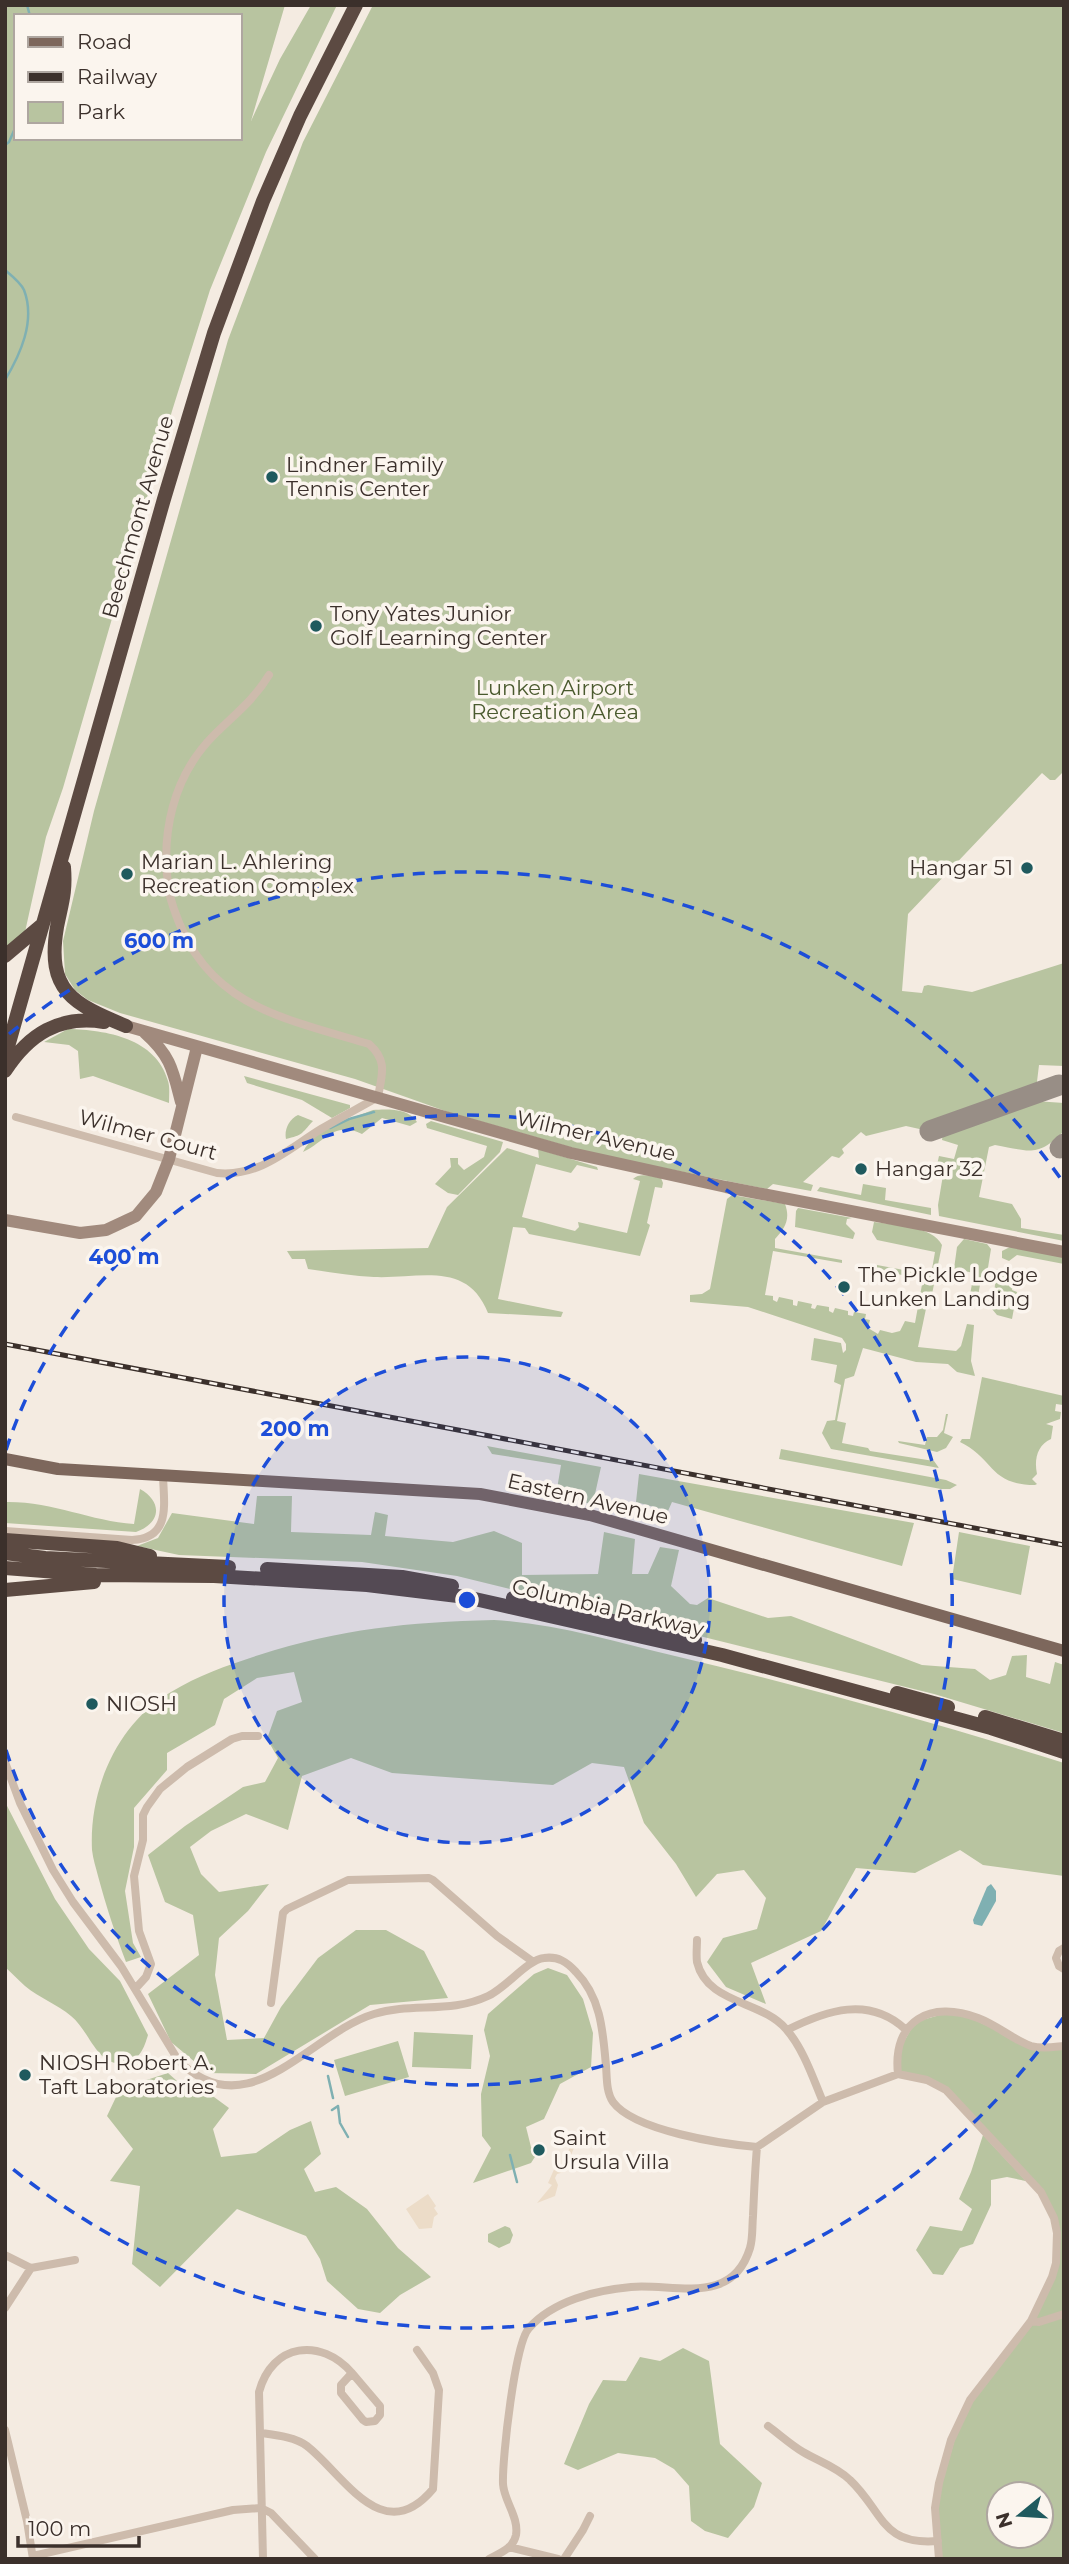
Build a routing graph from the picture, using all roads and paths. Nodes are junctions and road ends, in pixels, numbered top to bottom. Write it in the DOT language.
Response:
graph roads {
  1 [pos="356,5"];
  2 [pos="269,675"];
  3 [pos="62,857"];
  4 [pos="44,923"];
  5 [pos="5,956"];
  6 [pos="126,1026"];
  7 [pos="142,1031"];
  8 [pos="197,1047"];
  9 [pos="5,1057"];
  10 [pos="5,1071"];
  11 [pos="378,1097"];
  12 [pos="182,1104"];
  13 [pos="16,1117"];
  14 [pos="169,1159"];
  15 [pos="5,1220"];
  16 [pos="1064,1252"];
  17 [pos="5,1459"];
  18 [pos="163,1476"];
  19 [pos="5,1531"];
  20 [pos="5,1540"];
  21 [pos="5,1553"];
  22 [pos="186,1565"];
  23 [pos="5,1568"];
  24 [pos="162,1576"];
  25 [pos="5,1590"];
  26 [pos="1064,1651"];
  27 [pos="258,1736"];
  28 [pos="1064,1741"];
  29 [pos="1064,1752"];
  30 [pos="5,1762"];
  31 [pos="696,1940"];
  32 [pos="1064,1948"];
  33 [pos="532,1961"];
  34 [pos="1064,1969"];
  35 [pos="135,1989"];
  36 [pos="271,2003"];
  37 [pos="905,2029"];
  38 [pos="787,2030"];
  39 [pos="1064,2046"];
  40 [pos="898,2074"];
  41 [pos="823,2102"];
  42 [pos="757,2147"];
  43 [pos="5,2255"];
  44 [pos="75,2260"];
  45 [pos="31,2269"];
  46 [pos="5,2308"];
  47 [pos="1064,2314"];
  48 [pos="1031,2321"];
  49 [pos="417,2350"];
  50 [pos="352,2373"];
  51 [pos="768,2426"];
  52 [pos="5,2430"];
  53 [pos="261,2433"];
  54 [pos="261,2508"];
  55 [pos="590,2515"];
  56 [pos="937,2541"];
  57 [pos="509,2547"];
  58 [pos="33,2557"];
  59 [pos="263,2559"];
  60 [pos="316,2559"];
  61 [pos="489,2559"];
  62 [pos="558,2559"];
  63 [pos="564,2559"];
  64 [pos="939,2559"];
  1 -- 3 [label="highway, Beechmont Avenue"];
  2 -- 11 [label="street"];
  3 -- 4 [label="highway, Beechmont Avenue"];
  3 -- 6 [label="highway"];
  4 -- 5 [label="highway"];
  4 -- 9 [label="highway, Beechmont Avenue"];
  6 -- 7 [label="street, Wilmer Avenue"];
  6 -- 10 [label="highway"];
  7 -- 8 [label="street, Wilmer Avenue"];
  7 -- 12 [label="street"];
  8 -- 11 [label="street, Wilmer Avenue"];
  8 -- 12 [label="street"];
  11 -- 14 [label="street, Wilmer Court"];
  11 -- 16 [label="street, Wilmer Avenue"];
  12 -- 14 [label="street"];
  13 -- 14 [label="street, Wilmer Court"];
  14 -- 15 [label="street"];
  17 -- 18 [label="main road, Eastern Avenue"];
  18 -- 19 [label="street"];
  18 -- 26 [label="main road, Eastern Avenue"];
  20 -- 22 [label="highway"];
  21 -- 22 [label="highway, Columbia Parkway"];
  22 -- 28 [label="highway, Columbia Parkway"];
  23 -- 24 [label="highway, Columbia Parkway"];
  24 -- 25 [label="highway"];
  24 -- 29 [label="highway, Columbia Parkway"];
  27 -- 35 [label="street"];
  30 -- 35 [label="street"];
  31 -- 38 [label="street"];
  32 -- 34 [label="street"];
  33 -- 35 [label="street"];
  33 -- 36 [label="street"];
  33 -- 42 [label="street"];
  37 -- 38 [label="street"];
  37 -- 39 [label="street"];
  37 -- 40 [label="street"];
  38 -- 41 [label="street"];
  40 -- 41 [label="street"];
  40 -- 48 [label="street"];
  41 -- 42 [label="street"];
  42 -- 57 [label="street"];
  43 -- 45 [label="street"];
  44 -- 45 [label="street"];
  45 -- 46 [label="street"];
  47 -- 48 [label="street"];
  48 -- 56 [label="street"];
  49 -- 53 [label="street"];
  50 -- 50 [label="street"];
  50 -- 53 [label="street"];
  51 -- 56 [label="street"];
  52 -- 58 [label="street"];
  53 -- 54 [label="street"];
  54 -- 58 [label="street"];
  54 -- 59 [label="street"];
  54 -- 60 [label="street"];
  55 -- 63 [label="street"];
  56 -- 64 [label="street"];
  57 -- 61 [label="street"];
  57 -- 62 [label="street"];
}
